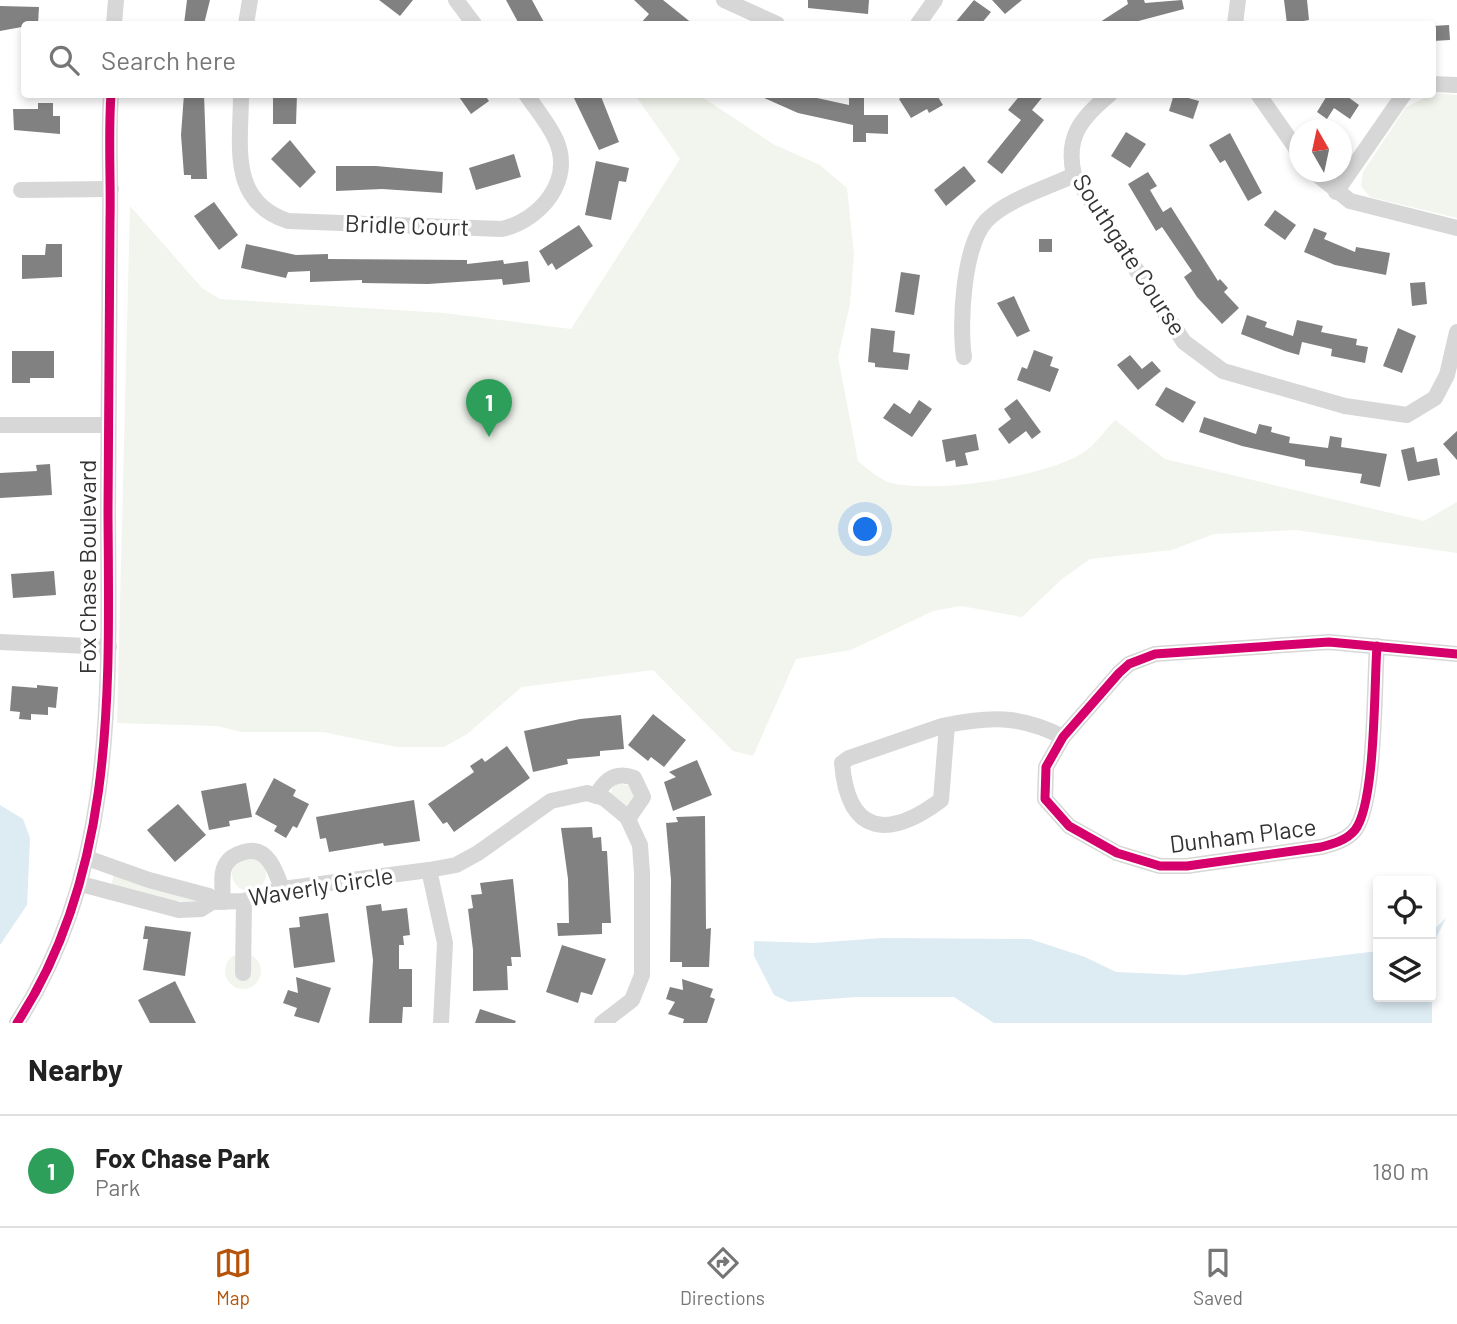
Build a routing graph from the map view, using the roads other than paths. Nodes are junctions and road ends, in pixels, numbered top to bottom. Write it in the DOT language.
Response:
graph roads {
  1 [pos="116,0"];
  2 [pos="250,0"];
  3 [pos="456,0"];
  4 [pos="723,0"];
  5 [pos="935,0"];
  6 [pos="1238,0"];
  7 [pos="114,21"];
  8 [pos="246,21"];
  9 [pos="472,21"];
  10 [pos="770,21"];
  11 [pos="920,21"];
  12 [pos="1235,21"];
  13 [pos="1436,84"];
  14 [pos="1457,85"];
  15 [pos="111,98"];
  16 [pos="242,98"];
  17 [pos="529,98"];
  18 [pos="1106,98"];
  19 [pos="1261,98"];
  20 [pos="1401,98"];
  21 [pos="1289,138"];
  22 [pos="1074,175"];
  23 [pos="1326,182"];
  24 [pos="111,189"];
  25 [pos="21,190"];
  26 [pos="1336,191"];
  27 [pos="1457,228"];
  28 [pos="1457,332"];
  29 [pos="964,357"];
  30 [pos="0,425"];
  31 [pos="108,425"];
  32 [pos="0,642"];
  33 [pos="1377,646"];
  34 [pos="109,647"];
  35 [pos="1457,654"];
  36 [pos="947,725"];
  37 [pos="1063,737"];
  38 [pos="596,796"];
  39 [pos="628,819"];
  40 [pos="87,858"];
  41 [pos="429,870"];
  42 [pos="81,884"];
  43 [pos="282,889"];
  44 [pos="244,901"];
  45 [pos="217,902"];
  46 [pos="243,973"];
  47 [pos="17,1023"];
  48 [pos="442,1023"];
  49 [pos="602,1023"];
  1 -- 7 [label="street"];
  2 -- 8 [label="street"];
  3 -- 9 [label="street"];
  4 -- 10 [label="street"];
  5 -- 11 [label="street"];
  6 -- 12 [label="street"];
  13 -- 14 [label="street"];
  15 -- 24 [label="street, Fox Chase Boulevard"];
  16 -- 17 [label="street, Bridle Court"];
  18 -- 22 [label="street, Southgate Course"];
  19 -- 21 [label="street"];
  20 -- 26 [label="street"];
  22 -- 28 [label="street, Southgate Course"];
  22 -- 29 [label="street"];
  23 -- 26 [label="street"];
  24 -- 25 [label="street"];
  24 -- 31 [label="street, Fox Chase Boulevard"];
  26 -- 27 [label="street"];
  30 -- 31 [label="street"];
  31 -- 34 [label="street, Fox Chase Boulevard"];
  32 -- 34 [label="street"];
  33 -- 35 [label="street, Dunham Place"];
  33 -- 37 [label="street, Dunham Place"];
  33 -- 37 [label="street, Dunham Place"];
  34 -- 40 [label="street, Fox Chase Boulevard"];
  36 -- 36 [label="street"];
  36 -- 37 [label="street"];
  38 -- 39 [label="street"];
  38 -- 39 [label="street"];
  38 -- 41 [label="street, Waverly Circle"];
  39 -- 49 [label="street"];
  40 -- 42 [label="street, Fox Chase Boulevard"];
  40 -- 45 [label="street, Waverly Circle"];
  41 -- 43 [label="street, Waverly Circle"];
  41 -- 48 [label="street, Waverly Circle"];
  42 -- 45 [label="street, Waverly Circle"];
  42 -- 47 [label="street, Fox Chase Boulevard"];
  43 -- 44 [label="street, Waverly Circle"];
  43 -- 45 [label="street"];
  44 -- 45 [label="street, Waverly Circle"];
  44 -- 46 [label="street"];
}
